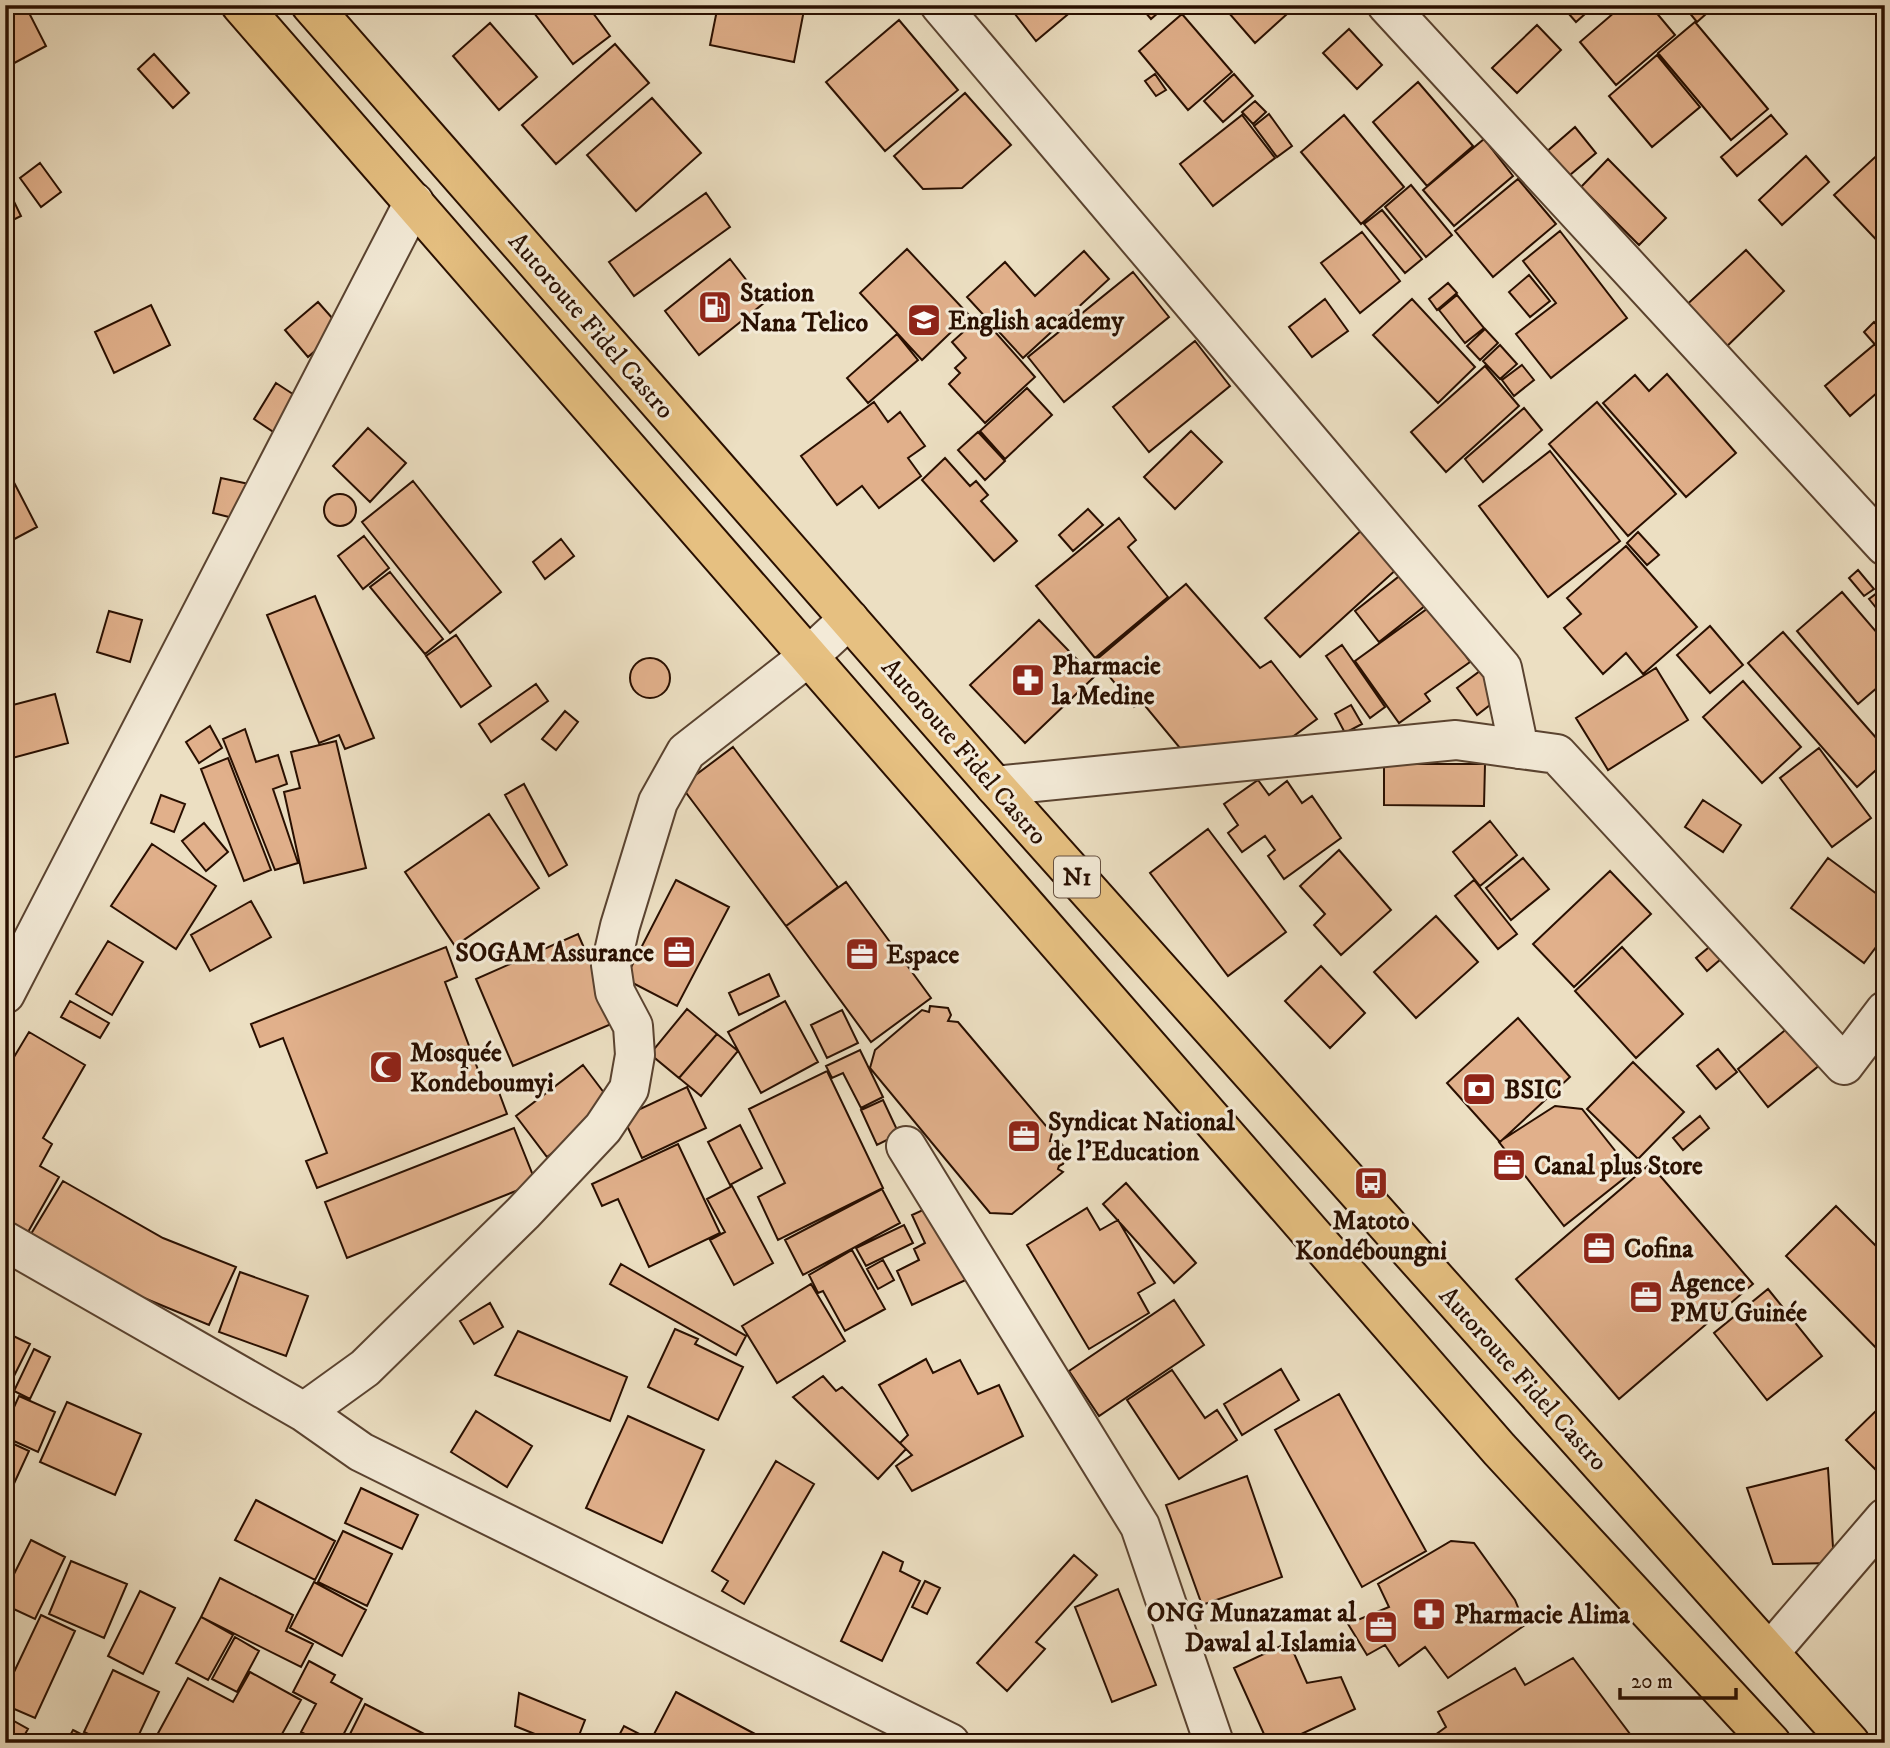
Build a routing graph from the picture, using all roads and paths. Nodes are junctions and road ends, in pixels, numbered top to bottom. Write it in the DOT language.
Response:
graph roads {
  1 [pos="241,5"];
  2 [pos="311,5"];
  3 [pos="940,5"];
  4 [pos="1387,5"];
  5 [pos="414,201"];
  6 [pos="1885,546"];
  7 [pos="849,619"];
  8 [pos="809,656"];
  9 [pos="1519,749"];
  10 [pos="995,786"];
  11 [pos="5,994"];
  12 [pos="1885,1011"];
  13 [pos="906,1146"];
  14 [pos="5,1241"];
  15 [pos="304,1412"];
  16 [pos="1885,1518"];
  17 [pos="1770,1652"];
  18 [pos="950,1743"];
  19 [pos="1214,1743"];
  20 [pos="1771,1743"];
  21 [pos="1850,1743"];
  1 -- 5 [label="highway, Autoroute Fidel Castro / N1"];
  2 -- 7 [label="highway, Autoroute Fidel Castro / N1"];
  3 -- 9 [label="street"];
  4 -- 6 [label="street"];
  5 -- 8 [label="highway, Autoroute Fidel Castro / N1"];
  5 -- 11 [label="street"];
  7 -- 8 [label="street"];
  7 -- 10 [label="highway, Autoroute Fidel Castro / N1"];
  8 -- 15 [label="street"];
  8 -- 20 [label="highway, Autoroute Fidel Castro / N1"];
  9 -- 10 [label="street"];
  9 -- 12 [label="street"];
  10 -- 17 [label="highway, Autoroute Fidel Castro / N1"];
  13 -- 19 [label="street"];
  14 -- 15 [label="street"];
  15 -- 18 [label="street"];
  16 -- 17 [label="street"];
  17 -- 21 [label="highway, Autoroute Fidel Castro / N1"];
}
